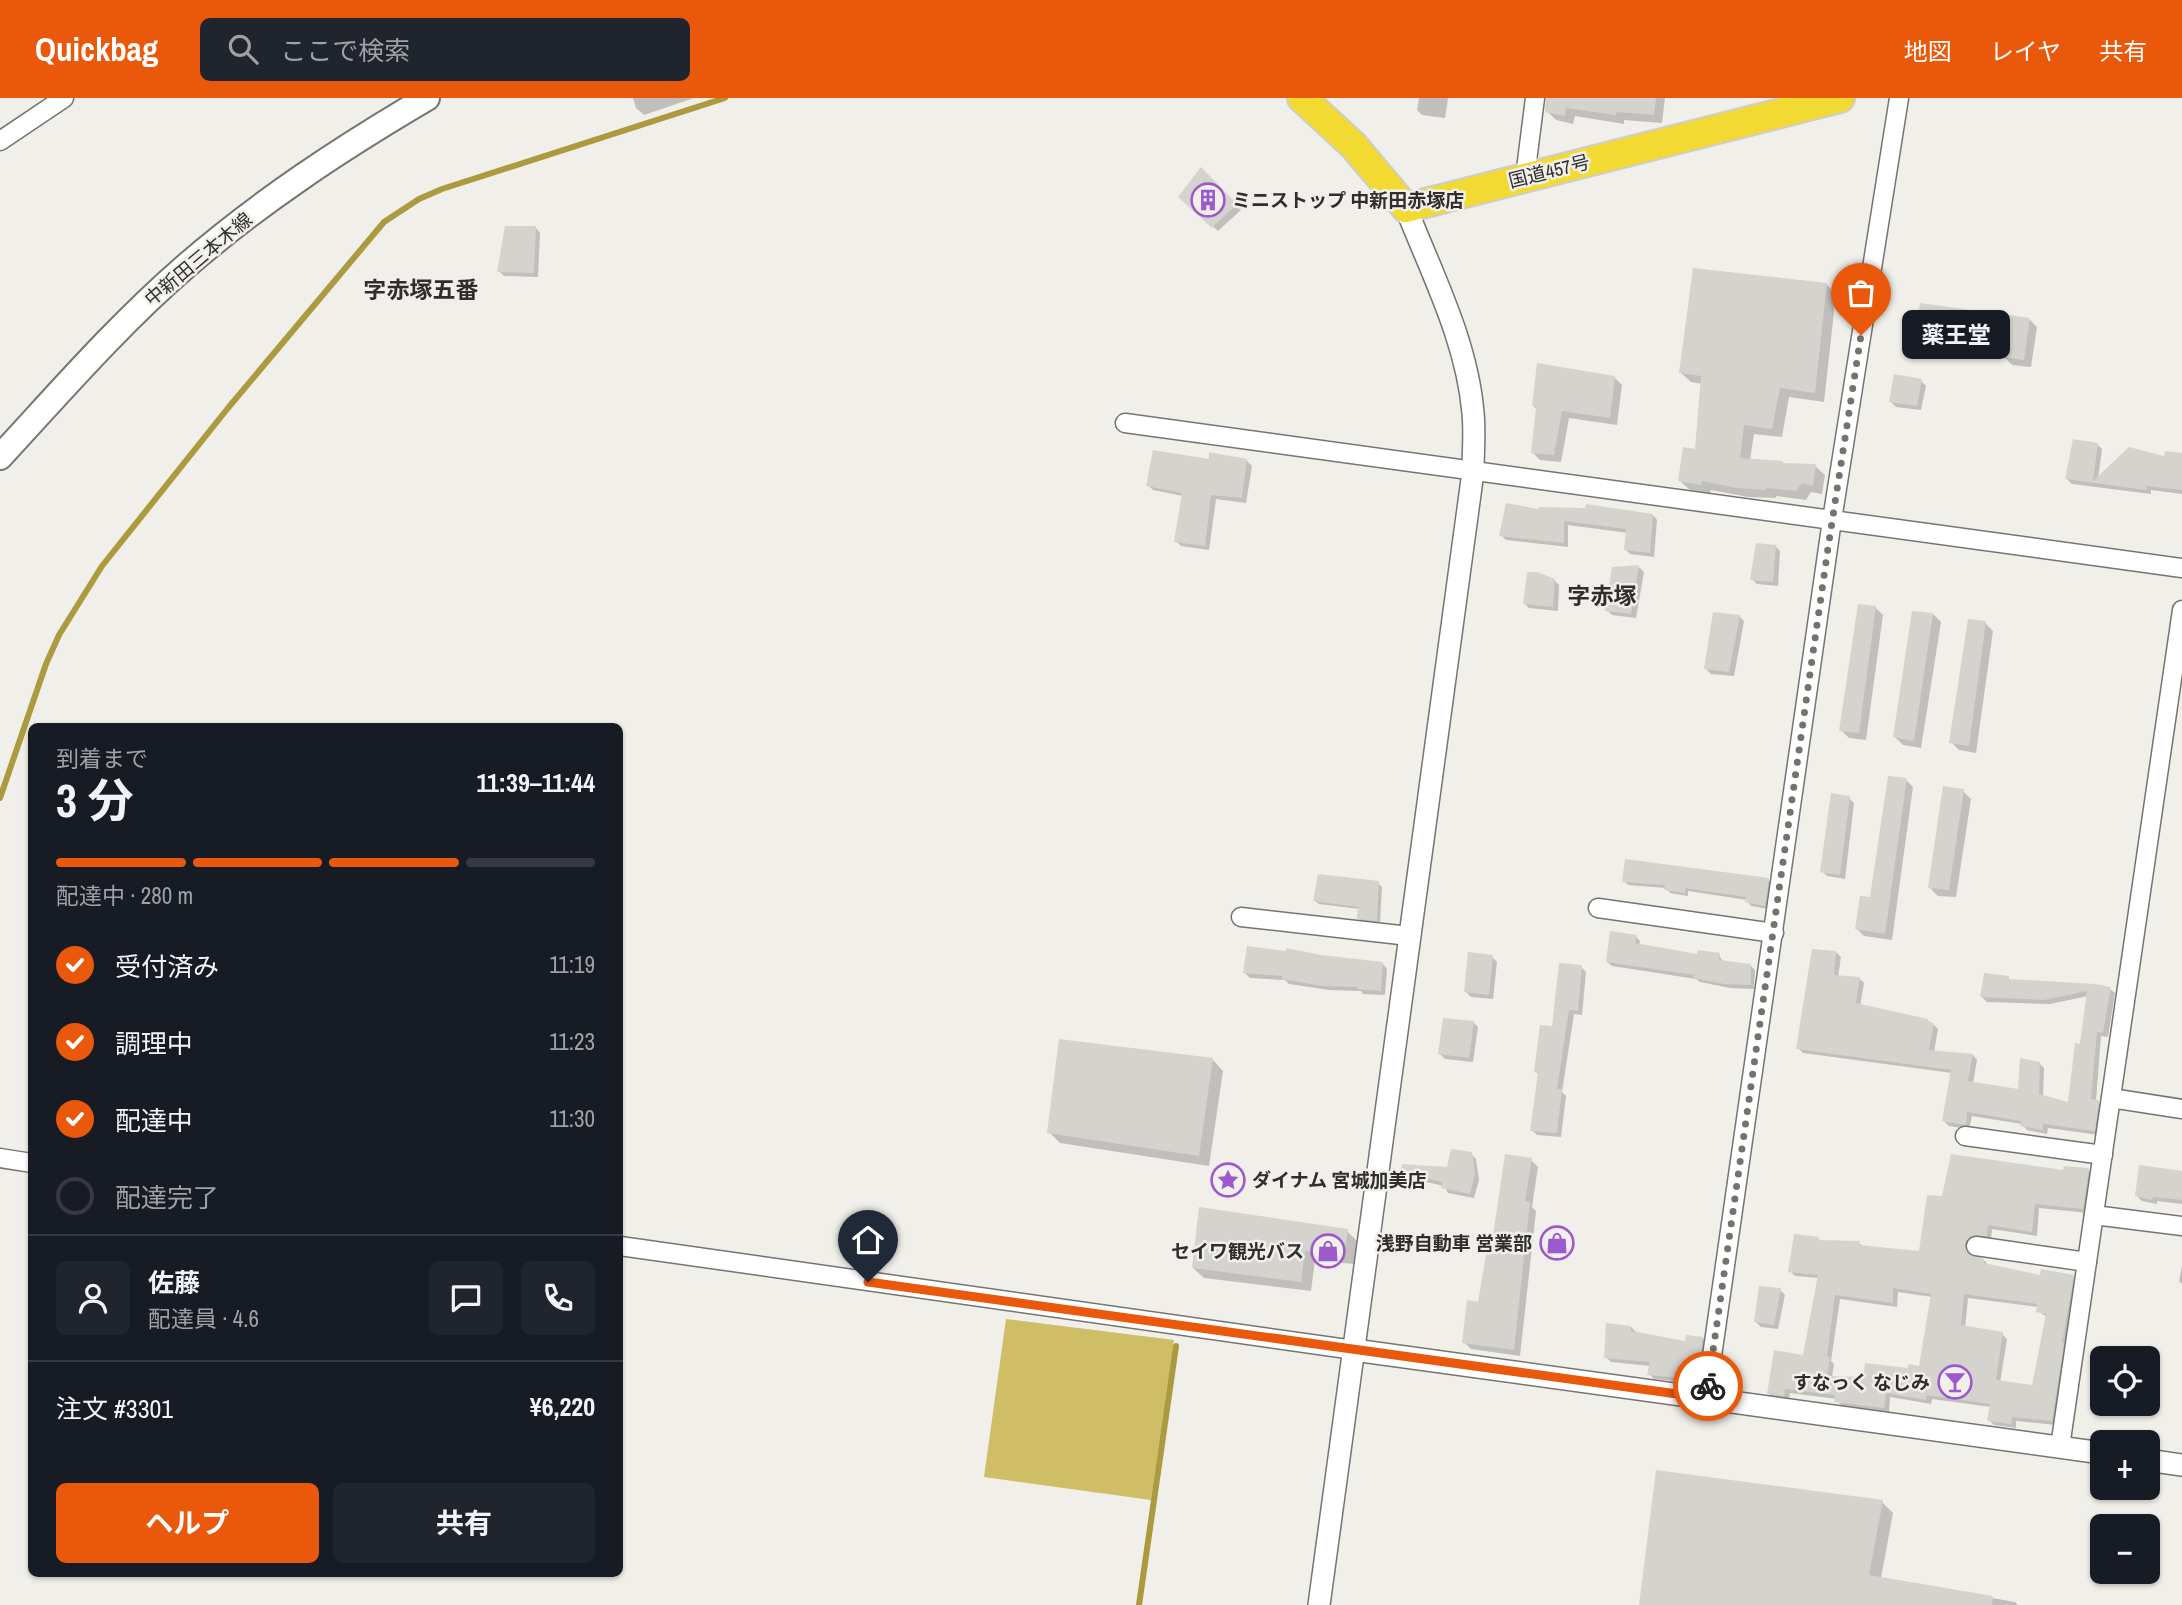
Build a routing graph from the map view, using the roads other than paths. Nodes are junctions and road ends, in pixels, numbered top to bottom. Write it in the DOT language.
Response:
graph roads {
  1 [pos="64,98"];
  2 [pos="427,98"];
  3 [pos="1302,98"];
  4 [pos="1535,98"];
  5 [pos="1840,98"];
  6 [pos="1899,98"];
  7 [pos="0,141"];
  8 [pos="1525,177"];
  9 [pos="1406,208"];
  10 [pos="1125,423"];
  11 [pos="0,457"];
  12 [pos="1473,472"];
  13 [pos="1832,520"];
  14 [pos="2182,568"];
  15 [pos="2182,610"];
  16 [pos="1598,908"];
  17 [pos="1241,916"];
  18 [pos="1774,933"];
  19 [pos="1409,936"];
  20 [pos="2110,1098"];
  21 [pos="2182,1109"];
  22 [pos="1965,1136"];
  23 [pos="2103,1154"];
  24 [pos="0,1158"];
  25 [pos="28,1162"];
  26 [pos="2094,1214"];
  27 [pos="2182,1226"];
  28 [pos="623,1246"];
  29 [pos="1976,1246"];
  30 [pos="2087,1262"];
  31 [pos="1354,1350"];
  32 [pos="1706,1398"];
  33 [pos="2060,1447"];
  34 [pos="2090,1451"];
  35 [pos="2160,1462"];
  36 [pos="2182,1465"];
  37 [pos="1319,1605"];
  1 -- 7 [label="street"];
  2 -- 11 [label="main road, 中新田三本木線"];
  3 -- 9 [label="highway"];
  4 -- 8 [label="street"];
  5 -- 8 [label="highway, 国道457号"];
  6 -- 13 [label="street"];
  8 -- 9 [label="highway, 国道457号"];
  9 -- 12 [label="street"];
  10 -- 12 [label="street"];
  12 -- 13 [label="street"];
  12 -- 19 [label="street"];
  13 -- 14 [label="street"];
  13 -- 18 [label="street"];
  15 -- 20 [label="street"];
  16 -- 18 [label="street"];
  17 -- 19 [label="street"];
  18 -- 32 [label="street"];
  19 -- 31 [label="street"];
  20 -- 21 [label="street"];
  20 -- 23 [label="street"];
  22 -- 23 [label="street"];
  23 -- 26 [label="street"];
  24 -- 25 [label="street"];
  26 -- 27 [label="street"];
  26 -- 30 [label="street"];
  28 -- 31 [label="street"];
  29 -- 30 [label="street"];
  30 -- 33 [label="street"];
  31 -- 32 [label="street"];
  31 -- 37 [label="street"];
  32 -- 33 [label="street"];
  33 -- 34 [label="street"];
  35 -- 36 [label="street"];
}
